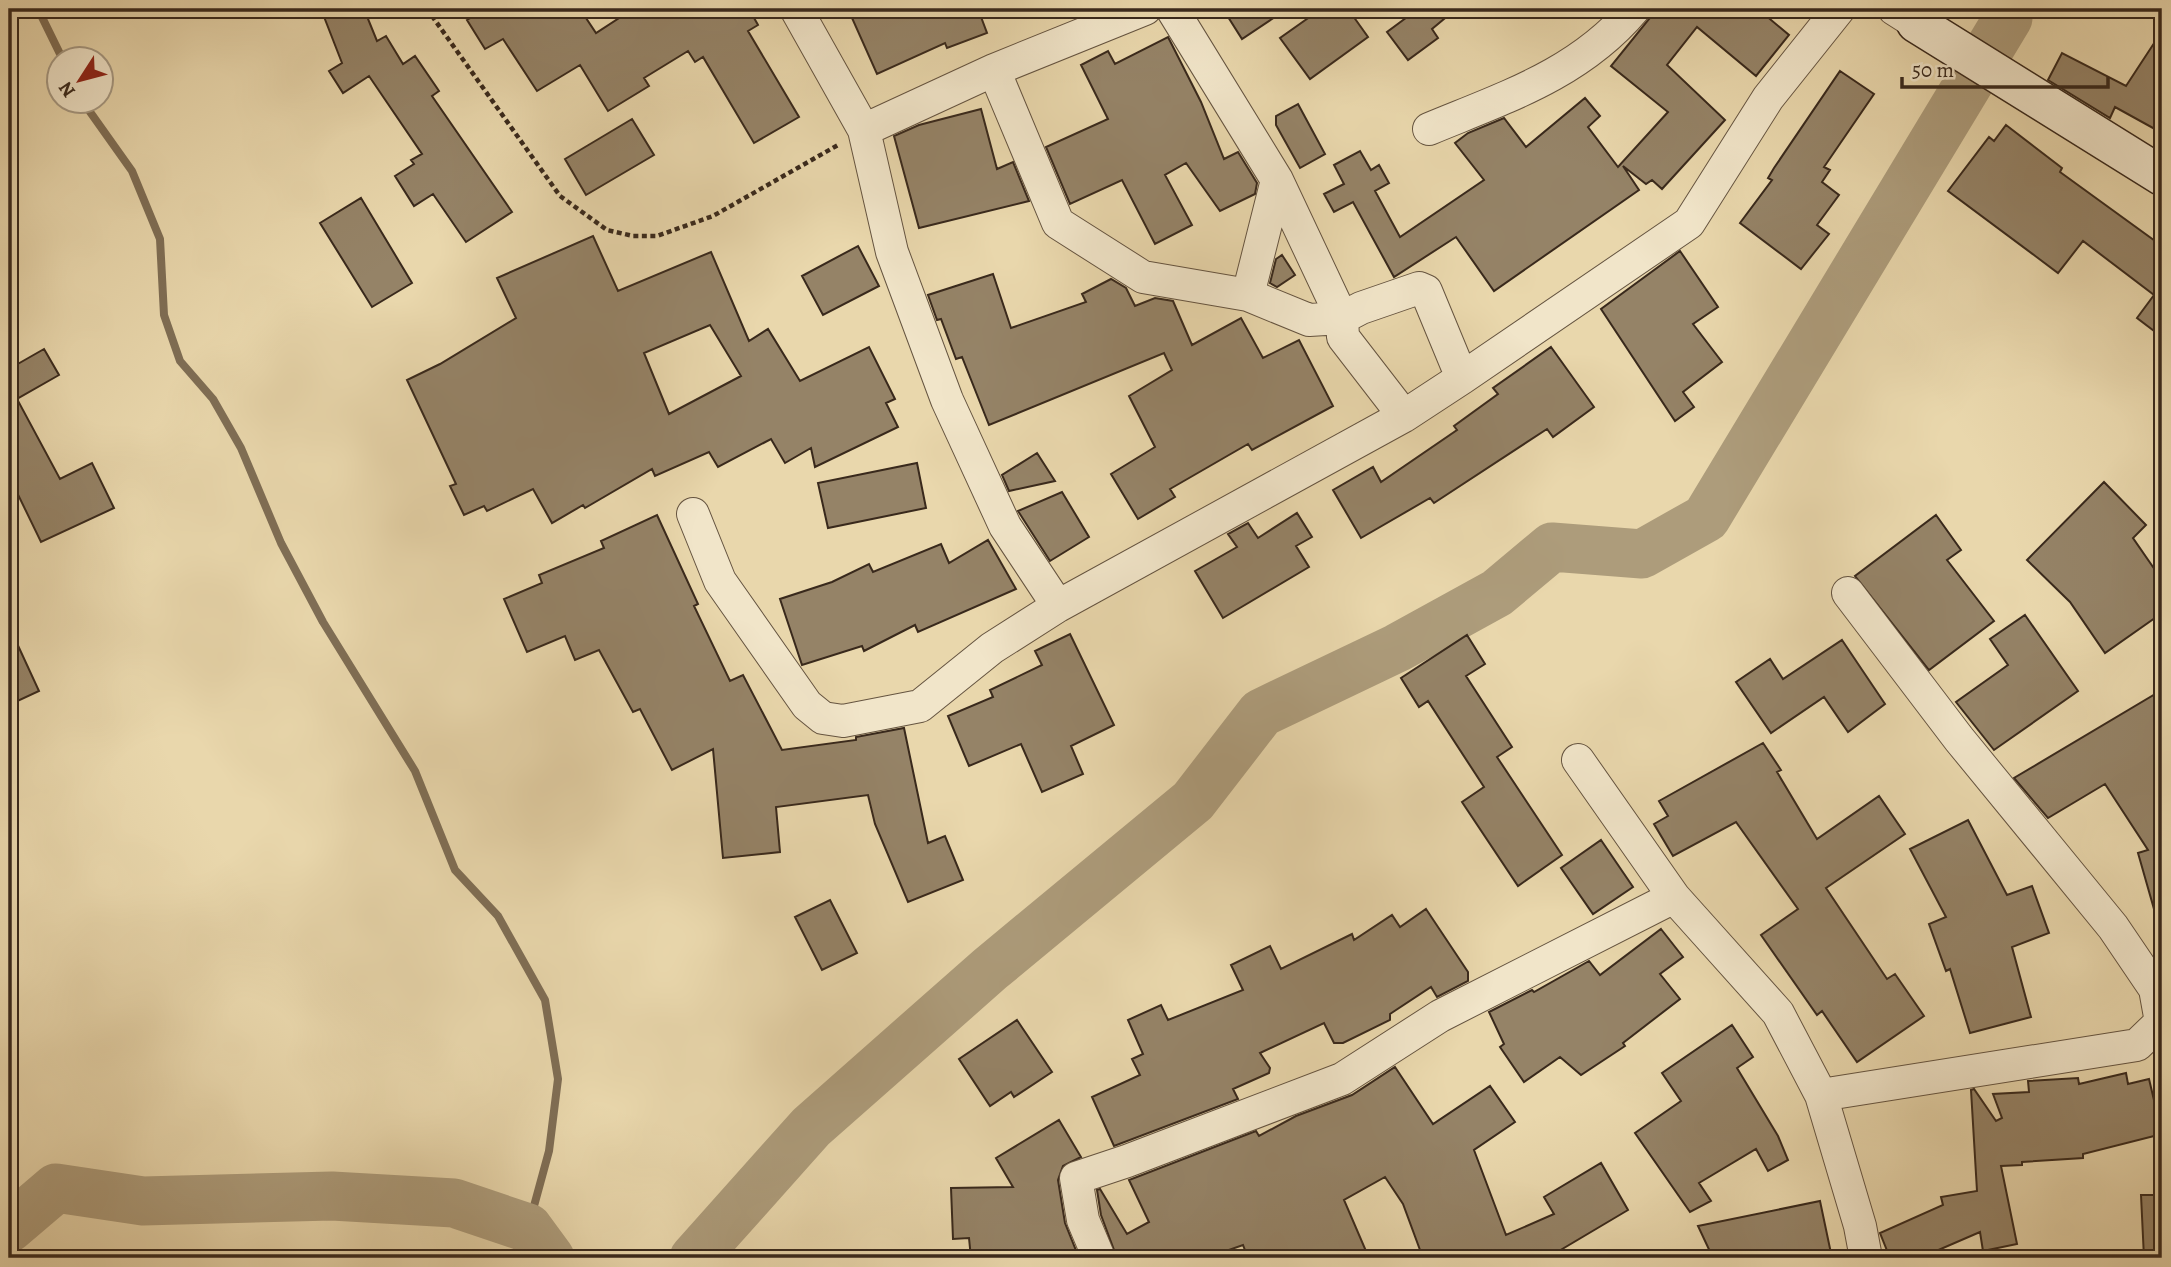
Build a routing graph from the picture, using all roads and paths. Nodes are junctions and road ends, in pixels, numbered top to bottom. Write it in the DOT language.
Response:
graph roads {
  1 [pos="427,9"];
  2 [pos="796,9"];
  3 [pos="1145,9"];
  4 [pos="1172,9"];
  5 [pos="1634,9"];
  6 [pos="1839,9"];
  7 [pos="1905,16"];
  8 [pos="994,70"];
  9 [pos="1429,129"];
  10 [pos="864,131"];
  11 [pos="2162,176"];
  12 [pos="1277,180"];
  13 [pos="1248,295"];
  14 [pos="1342,318"];
  15 [pos="1462,378"];
  16 [pos="1404,416"];
  17 [pos="693,514"];
  18 [pos="1848,593"];
  19 [pos="1058,606"];
  20 [pos="1578,760"];
  21 [pos="1674,897"];
  22 [pos="1821,1095"];
  23 [pos="1099,1258"];
  24 [pos="1866,1258"];
  1 -- 10 [label="path"];
  2 -- 10 [label="street"];
  3 -- 8 [label="street"];
  4 -- 12 [label="street"];
  5 -- 9 [label="street"];
  6 -- 15 [label="street"];
  7 -- 11 [label="street"];
  8 -- 10 [label="street"];
  8 -- 13 [label="street"];
  10 -- 19 [label="street"];
  12 -- 13 [label="street"];
  12 -- 14 [label="street"];
  13 -- 14 [label="street"];
  14 -- 15 [label="street"];
  14 -- 16 [label="street"];
  15 -- 16 [label="street"];
  16 -- 19 [label="street"];
  17 -- 19 [label="street"];
  18 -- 22 [label="street"];
  20 -- 21 [label="street"];
  21 -- 22 [label="street"];
  21 -- 23 [label="street"];
  22 -- 24 [label="street"];
}
